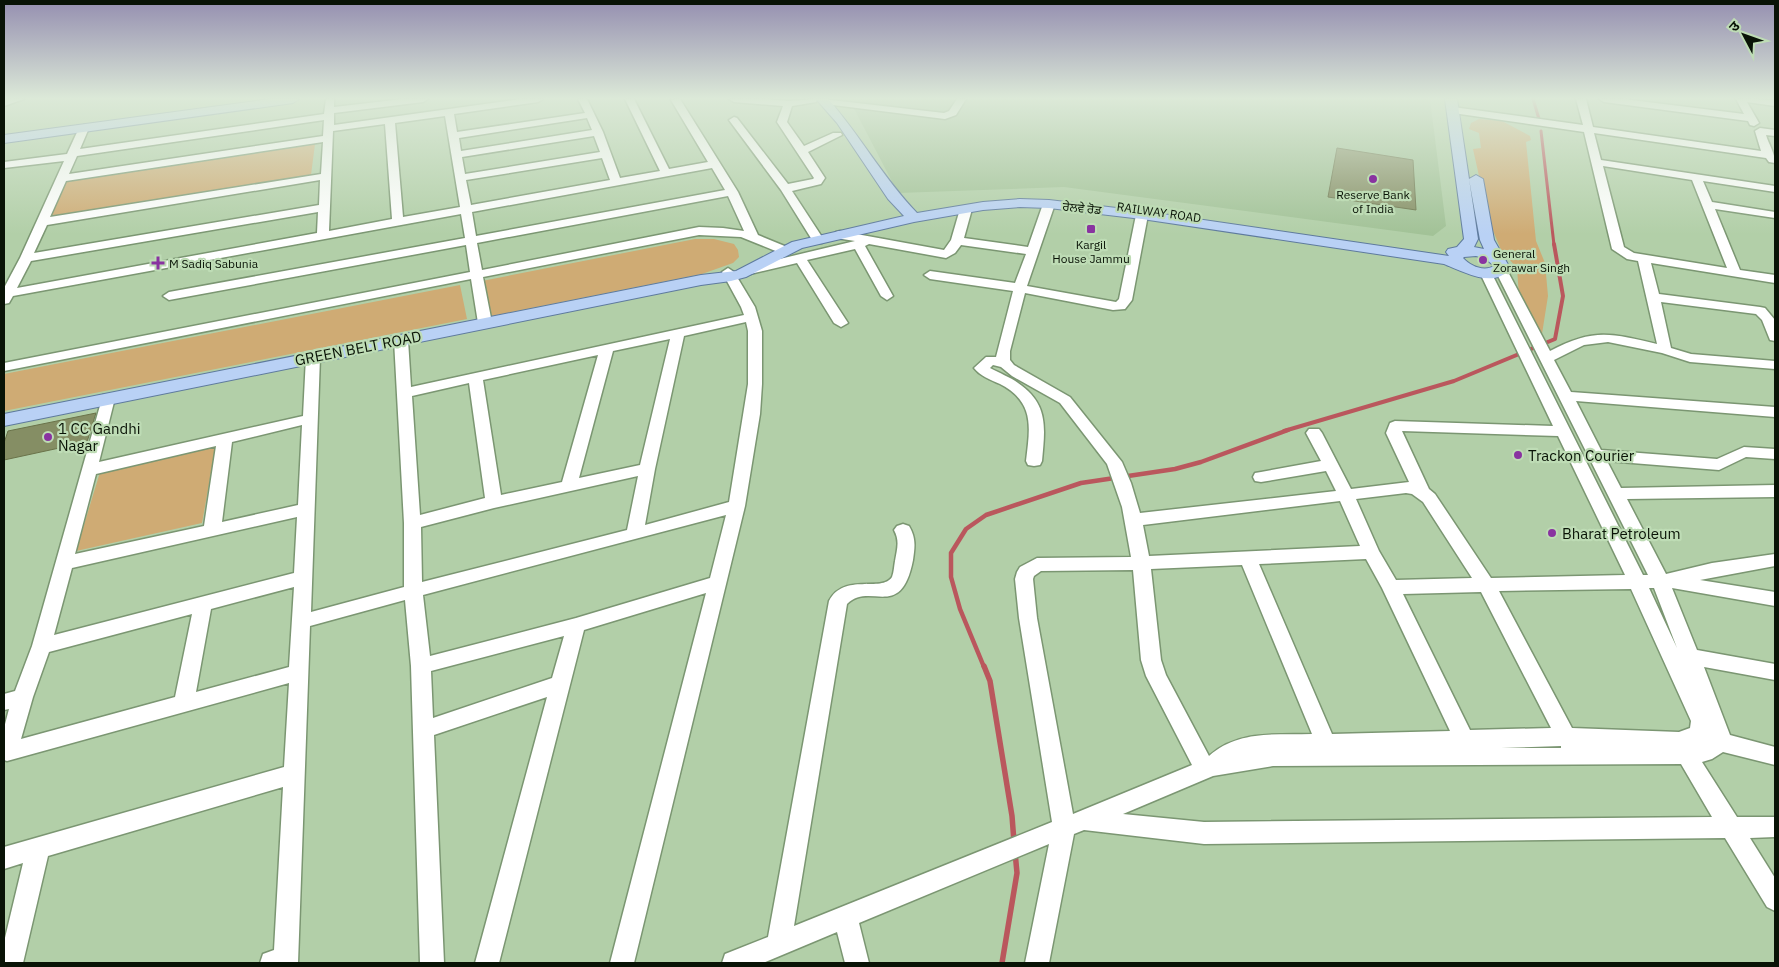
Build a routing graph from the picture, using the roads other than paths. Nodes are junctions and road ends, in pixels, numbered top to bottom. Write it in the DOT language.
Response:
graph roads {
  1 [pos="77,144"];
  2 [pos="139,144"];
  3 [pos="267,144"];
  4 [pos="328,144"];
  5 [pos="392,144"];
  6 [pos="454,144"];
  7 [pos="523,144"];
  8 [pos="602,144"];
  9 [pos="651,144"];
  10 [pos="703,144"];
  11 [pos="752,144"];
  12 [pos="797,144"];
  13 [pos="817,144"];
  14 [pos="844,144"];
  15 [pos="857,144"];
  16 [pos="1462,144"];
  17 [pos="1467,144"];
  18 [pos="1591,144"];
  19 [pos="1695,144"];
  20 [pos="1765,144"];
  21 [pos="802,151"];
  22 [pos="606,154"];
  23 [pos="72,155"];
  24 [pos="456,155"];
  25 [pos="1770,156"];
  26 [pos="1596,162"];
  27 [pos="715,164"];
  28 [pos="4,166"];
  29 [pos="666,174"];
  30 [pos="326,176"];
  31 [pos="1696,177"];
  32 [pos="61,178"];
  33 [pos="460,178"];
  34 [pos="616,182"];
  35 [pos="1775,188"];
  36 [pos="786,189"];
  37 [pos="732,192"];
  38 [pos="1049,204"];
  39 [pos="1708,205"];
  40 [pos="325,207"];
  41 [pos="465,209"];
  42 [pos="966,209"];
  43 [pos="908,211"];
  44 [pos="1142,214"];
  45 [pos="1775,215"];
  46 [pos="892,219"];
  47 [pos="398,221"];
  48 [pos="42,222"];
  49 [pos="738,232"];
  50 [pos="323,235"];
  51 [pos="752,235"];
  52 [pos="840,235"];
  53 [pos="816,237"];
  54 [pos="471,240"];
  55 [pos="872,241"];
  56 [pos="957,241"];
  57 [pos="858,244"];
  58 [pos="774,250"];
  59 [pos="1032,251"];
  60 [pos="26,258"];
  61 [pos="800,258"];
  62 [pos="1644,258"];
  63 [pos="1459,259"];
  64 [pos="1494,266"];
  65 [pos="750,270"];
  66 [pos="1735,272"];
  67 [pos="476,274"];
  68 [pos="930,275"];
  69 [pos="724,276"];
  70 [pos="1775,280"];
  71 [pos="1020,288"];
  72 [pos="6,296"];
  73 [pos="168,296"];
  74 [pos="887,296"];
  75 [pos="1652,297"];
  76 [pos="752,317"];
  77 [pos="485,323"];
  78 [pos="841,323"];
  79 [pos="678,334"];
  80 [pos="1775,338"];
  81 [pos="401,340"];
  82 [pos="607,350"];
  83 [pos="1665,350"];
  84 [pos="1546,355"];
  85 [pos="313,357"];
  86 [pos="1006,364"];
  87 [pos="1775,365"];
  88 [pos="4,367"];
  89 [pos="475,378"];
  90 [pos="404,393"];
  91 [pos="1567,396"];
  92 [pos="108,398"];
  93 [pos="1775,412"];
  94 [pos="309,419"];
  95 [pos="4,420"];
  96 [pos="1564,431"];
  97 [pos="1314,433"];
  98 [pos="225,438"];
  99 [pos="1775,454"];
  100 [pos="1596,455"];
  101 [pos="1034,461"];
  102 [pos="1330,465"];
  103 [pos="647,469"];
  104 [pos="89,470"];
  105 [pos="1262,477"];
  106 [pos="569,486"];
  107 [pos="1421,490"];
  108 [pos="1775,492"];
  109 [pos="1616,494"];
  110 [pos="1346,495"];
  111 [pos="494,502"];
  112 [pos="737,506"];
  113 [pos="307,509"];
  114 [pos="1133,520"];
  115 [pos="412,524"];
  116 [pos="212,530"];
  117 [pos="903,530"];
  118 [pos="635,534"];
  119 [pos="1371,552"];
  120 [pos="1248,558"];
  121 [pos="1775,560"];
  122 [pos="1140,563"];
  123 [pos="65,564"];
  124 [pos="302,578"];
  125 [pos="1663,580"];
  126 [pos="1638,581"];
  127 [pos="717,583"];
  128 [pos="1486,585"];
  129 [pos="1391,587"];
  130 [pos="413,591"];
  131 [pos="1775,599"];
  132 [pos="203,604"];
  133 [pos="300,622"];
  134 [pos="576,625"];
  135 [pos="42,646"];
  136 [pos="1690,657"];
  137 [pos="421,666"];
  138 [pos="299,672"];
  139 [pos="1775,672"];
  140 [pos="560,684"];
  141 [pos="23,696"];
  142 [pos="4,702"];
  143 [pos="184,704"];
  144 [pos="423,730"];
  145 [pos="1700,734"];
  146 [pos="1566,737"];
  147 [pos="1464,740"];
  148 [pos="1722,742"];
  149 [pos="1326,744"];
  150 [pos="1682,748"];
  151 [pos="1775,756"];
  152 [pos="1577,757"];
  153 [pos="6,759"];
  154 [pos="1208,768"];
  155 [pos="294,774"];
  156 [pos="1064,827"];
  157 [pos="1775,827"];
  158 [pos="1730,828"];
  159 [pos="38,849"];
  160 [pos="4,858"];
  161 [pos="1775,899"];
  162 [pos="846,918"];
  163 [pos="779,943"];
  164 [pos="746,961"];
  165 [pos="281,962"];
  166 [pos="11,963"];
  167 [pos="432,963"];
  168 [pos="486,963"];
  169 [pos="622,963"];
  170 [pos="856,963"];
  171 [pos="1037,963"];
  1 -- 23 [label="street"];
  2 -- 23 [label="street"];
  3 -- 32 [label="street"];
  4 -- 30 [label="street"];
  5 -- 47 [label="street"];
  6 -- 24 [label="street"];
  7 -- 24 [label="street"];
  8 -- 22 [label="street"];
  9 -- 29 [label="street"];
  10 -- 27 [label="street"];
  11 -- 36 [label="street"];
  12 -- 21 [label="street"];
  13 -- 21 [label="street"];
  14 -- 46 [label="main road"];
  15 -- 43 [label="main road"];
  16 -- 63 [label="main road"];
  17 -- 64 [label="main road"];
  18 -- 26 [label="street"];
  19 -- 25 [label="street"];
  20 -- 25 [label="street"];
  21 -- 36 [label="street"];
  22 -- 33 [label="street"];
  22 -- 34 [label="street"];
  23 -- 28 [label="street"];
  23 -- 32 [label="street"];
  24 -- 33 [label="street"];
  26 -- 31 [label="street"];
  26 -- 62 [label="street"];
  27 -- 29 [label="street"];
  27 -- 37 [label="street"];
  29 -- 34 [label="street"];
  30 -- 40 [label="street"];
  30 -- 48 [label="street"];
  31 -- 35 [label="street"];
  31 -- 39 [label="street"];
  32 -- 48 [label="street"];
  33 -- 41 [label="street"];
  34 -- 41 [label="street"];
  36 -- 53 [label="street"];
  37 -- 51 [label="street"];
  37 -- 54 [label="street"];
  38 -- 42 [label="main road, ਰੇਲਵੇ ਰੋਡ"];
  38 -- 44 [label="main road, ਰੇਲਵੇ ਰੋਡ"];
  38 -- 59 [label="street"];
  39 -- 45 [label="street"];
  39 -- 66 [label="street"];
  40 -- 50 [label="street"];
  40 -- 60 [label="street"];
  41 -- 47 [label="street"];
  41 -- 54 [label="street"];
  42 -- 43 [label="main road, ਰੇਲਵੇ ਰੋਡ"];
  42 -- 56 [label="street"];
  43 -- 46 [label="main road, ਰੇਲਵੇ ਰੋਡ"];
  43 -- 63 [label="main road, RAILWAY ROAD"];
  44 -- 63 [label="main road, ਰੇਲਵੇ ਰੋਡ"];
  44 -- 71 [label="street"];
  46 -- 52 [label="main road, ਰੇਲਵੇ ਰੋਡ"];
  46 -- 53 [label="main road"];
  47 -- 50 [label="street"];
  48 -- 60 [label="street"];
  49 -- 51 [label="street"];
  49 -- 58 [label="street"];
  49 -- 67 [label="street"];
  50 -- 72 [label="street"];
  51 -- 58 [label="street"];
  52 -- 53 [label="main road, ਰੇਲਵੇ ਰੋਡ"];
  52 -- 55 [label="street"];
  53 -- 58 [label="main road, ਰੇਲਵੇ ਰੋਡ"];
  54 -- 67 [label="street"];
  54 -- 73 [label="street"];
  55 -- 56 [label="street"];
  55 -- 57 [label="street"];
  56 -- 59 [label="street"];
  57 -- 61 [label="street"];
  57 -- 74 [label="street"];
  58 -- 65 [label="main road, ਰੇਲਵੇ ਰੋਡ"];
  58 -- 69 [label="main road"];
  59 -- 71 [label="street"];
  60 -- 72 [label="street"];
  61 -- 65 [label="street"];
  61 -- 78 [label="street"];
  62 -- 66 [label="street"];
  62 -- 75 [label="street"];
  63 -- 64 [label="main road"];
  64 -- 84 [label="street"];
  64 -- 96 [label="street"];
  65 -- 69 [label="main road, ਰੇਲਵੇ ਰੋਡ"];
  66 -- 70 [label="street"];
  67 -- 77 [label="street"];
  67 -- 88 [label="street"];
  68 -- 71 [label="street"];
  69 -- 76 [label="street"];
  69 -- 77 [label="main road, GREEN BELT ROAD"];
  71 -- 86 [label="street"];
  75 -- 80 [label="street"];
  75 -- 83 [label="street"];
  76 -- 79 [label="street"];
  76 -- 112 [label="street"];
  77 -- 81 [label="main road, GREEN BELT ROAD"];
  79 -- 82 [label="street"];
  79 -- 103 [label="street"];
  81 -- 85 [label="main road, GREEN BELT ROAD"];
  81 -- 90 [label="street"];
  82 -- 89 [label="street"];
  82 -- 106 [label="street"];
  83 -- 84 [label="street"];
  83 -- 87 [label="street"];
  84 -- 91 [label="street"];
  85 -- 92 [label="main road, GREEN BELT ROAD"];
  85 -- 94 [label="street"];
  86 -- 101 [label="street"];
  86 -- 114 [label="street"];
  89 -- 90 [label="street"];
  89 -- 111 [label="street"];
  90 -- 115 [label="street"];
  91 -- 93 [label="street"];
  91 -- 100 [label="street"];
  92 -- 95 [label="main road, GREEN BELT ROAD"];
  92 -- 104 [label="street"];
  94 -- 98 [label="street"];
  94 -- 113 [label="street"];
  96 -- 107 [label="street"];
  96 -- 126 [label="street"];
  97 -- 102 [label="street"];
  98 -- 104 [label="street"];
  98 -- 116 [label="street"];
  99 -- 100 [label="street"];
  100 -- 109 [label="street"];
  102 -- 105 [label="street"];
  102 -- 110 [label="street"];
  103 -- 106 [label="street"];
  103 -- 118 [label="street"];
  104 -- 123 [label="street"];
  106 -- 111 [label="street"];
  107 -- 110 [label="street"];
  107 -- 128 [label="street"];
  108 -- 109 [label="street"];
  109 -- 125 [label="street"];
  110 -- 114 [label="street"];
  110 -- 119 [label="street"];
  111 -- 115 [label="street"];
  112 -- 118 [label="street"];
  112 -- 127 [label="street"];
  113 -- 116 [label="street"];
  113 -- 124 [label="street"];
  114 -- 122 [label="street"];
  115 -- 130 [label="street"];
  116 -- 123 [label="street"];
  117 -- 163 [label="street"];
  118 -- 130 [label="street"];
  119 -- 120 [label="street"];
  119 -- 129 [label="street"];
  120 -- 122 [label="street"];
  120 -- 149 [label="street"];
  121 -- 125 [label="street"];
  122 -- 154 [label="street"];
  122 -- 156 [label="street"];
  123 -- 135 [label="street"];
  124 -- 132 [label="street"];
  124 -- 133 [label="street"];
  125 -- 126 [label="street"];
  125 -- 131 [label="street"];
  125 -- 136 [label="street"];
  126 -- 128 [label="street"];
  126 -- 145 [label="street"];
  127 -- 134 [label="street"];
  127 -- 169 [label="street"];
  128 -- 129 [label="street"];
  128 -- 146 [label="street"];
  129 -- 147 [label="street"];
  130 -- 133 [label="street"];
  130 -- 137 [label="street"];
  132 -- 135 [label="street"];
  132 -- 143 [label="street"];
  133 -- 138 [label="street"];
  134 -- 137 [label="street"];
  134 -- 140 [label="street"];
  135 -- 141 [label="street"];
  136 -- 139 [label="street"];
  136 -- 148 [label="street"];
  137 -- 144 [label="street"];
  138 -- 143 [label="street"];
  138 -- 155 [label="street"];
  140 -- 144 [label="street"];
  140 -- 168 [label="street"];
  141 -- 142 [label="street"];
  141 -- 153 [label="street"];
  143 -- 153 [label="street"];
  144 -- 167 [label="street"];
  145 -- 148 [label="street"];
  145 -- 150 [label="street"];
  146 -- 147 [label="street"];
  146 -- 150 [label="street"];
  146 -- 152 [label="street"];
  147 -- 149 [label="street"];
  148 -- 150 [label="street"];
  148 -- 151 [label="street"];
  149 -- 154 [label="street"];
  150 -- 152 [label="street"];
  150 -- 158 [label="street"];
  152 -- 154 [label="street"];
  154 -- 156 [label="street"];
  155 -- 159 [label="street"];
  155 -- 165 [label="street"];
  156 -- 158 [label="street"];
  156 -- 162 [label="street"];
  156 -- 171 [label="street"];
  157 -- 158 [label="street"];
  158 -- 161 [label="street"];
  159 -- 160 [label="street"];
  159 -- 166 [label="street"];
  162 -- 163 [label="street"];
  162 -- 170 [label="street"];
  163 -- 164 [label="street"];
}
